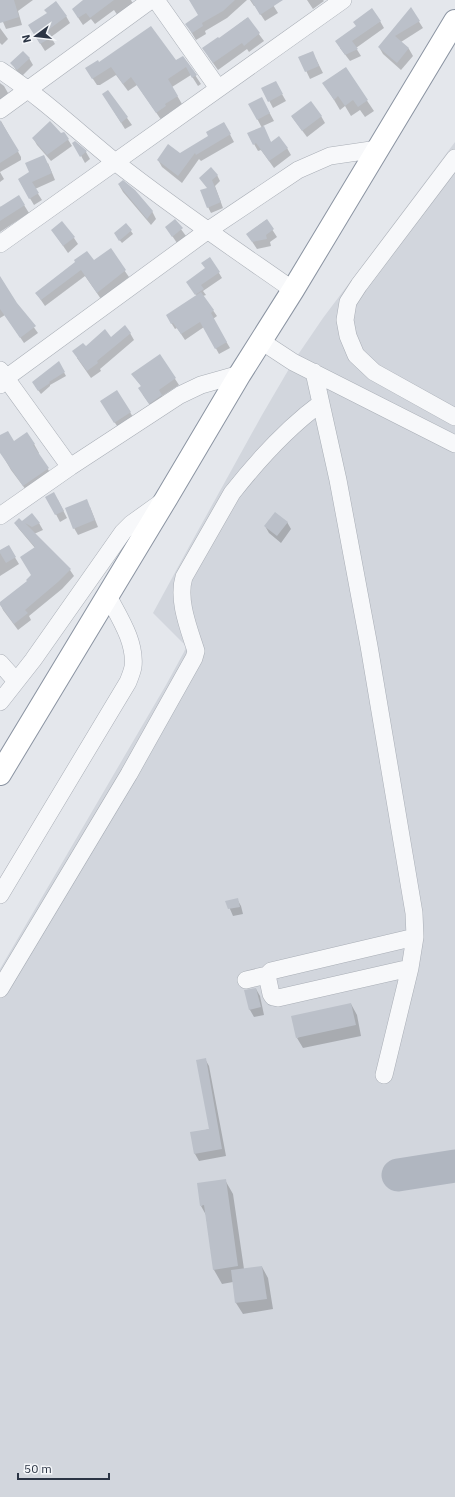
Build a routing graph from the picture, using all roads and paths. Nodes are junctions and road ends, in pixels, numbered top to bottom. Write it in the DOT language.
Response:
graph roads {
  1 [pos="151,0"];
  2 [pos="156,0"];
  3 [pos="343,0"];
  4 [pos="455,21"];
  5 [pos="0,70"];
  6 [pos="218,88"];
  7 [pos="28,89"];
  8 [pos="0,110"];
  9 [pos="378,149"];
  10 [pos="455,158"];
  11 [pos="115,161"];
  12 [pos="207,231"];
  13 [pos="0,244"];
  14 [pos="293,290"];
  15 [pos="261,341"];
  16 [pos="314,372"];
  17 [pos="240,374"];
  18 [pos="2,378"];
  19 [pos="321,403"];
  20 [pos="455,417"];
  21 [pos="455,444"];
  22 [pos="70,467"];
  23 [pos="166,499"];
  24 [pos="0,516"];
  25 [pos="108,596"];
  26 [pos="0,663"];
  27 [pos="16,681"];
  28 [pos="0,702"];
  29 [pos="0,774"];
  30 [pos="0,895"];
  31 [pos="414,937"];
  32 [pos="410,968"];
  33 [pos="267,975"];
  34 [pos="246,980"];
  35 [pos="0,989"];
  36 [pos="384,1075"];
  1 -- 7 [label="street"];
  2 -- 6 [label="street"];
  3 -- 6 [label="street"];
  4 -- 9 [label="highway"];
  5 -- 7 [label="street"];
  6 -- 11 [label="street"];
  7 -- 8 [label="street"];
  7 -- 11 [label="street"];
  9 -- 12 [label="street"];
  9 -- 14 [label="highway"];
  10 -- 20 [label="street"];
  11 -- 12 [label="street"];
  11 -- 13 [label="street"];
  12 -- 14 [label="street"];
  12 -- 18 [label="street"];
  14 -- 15 [label="highway"];
  15 -- 16 [label="street"];
  15 -- 17 [label="highway"];
  16 -- 19 [label="street"];
  16 -- 21 [label="street"];
  17 -- 22 [label="street"];
  17 -- 23 [label="highway"];
  18 -- 22 [label="street"];
  19 -- 31 [label="street"];
  19 -- 35 [label="street"];
  22 -- 24 [label="street"];
  23 -- 25 [label="highway"];
  23 -- 27 [label="street"];
  25 -- 29 [label="highway"];
  25 -- 30 [label="street"];
  26 -- 27 [label="street"];
  27 -- 28 [label="street"];
  31 -- 32 [label="street"];
  31 -- 33 [label="street"];
  32 -- 33 [label="street"];
  32 -- 36 [label="street"];
  33 -- 34 [label="street"];
}
